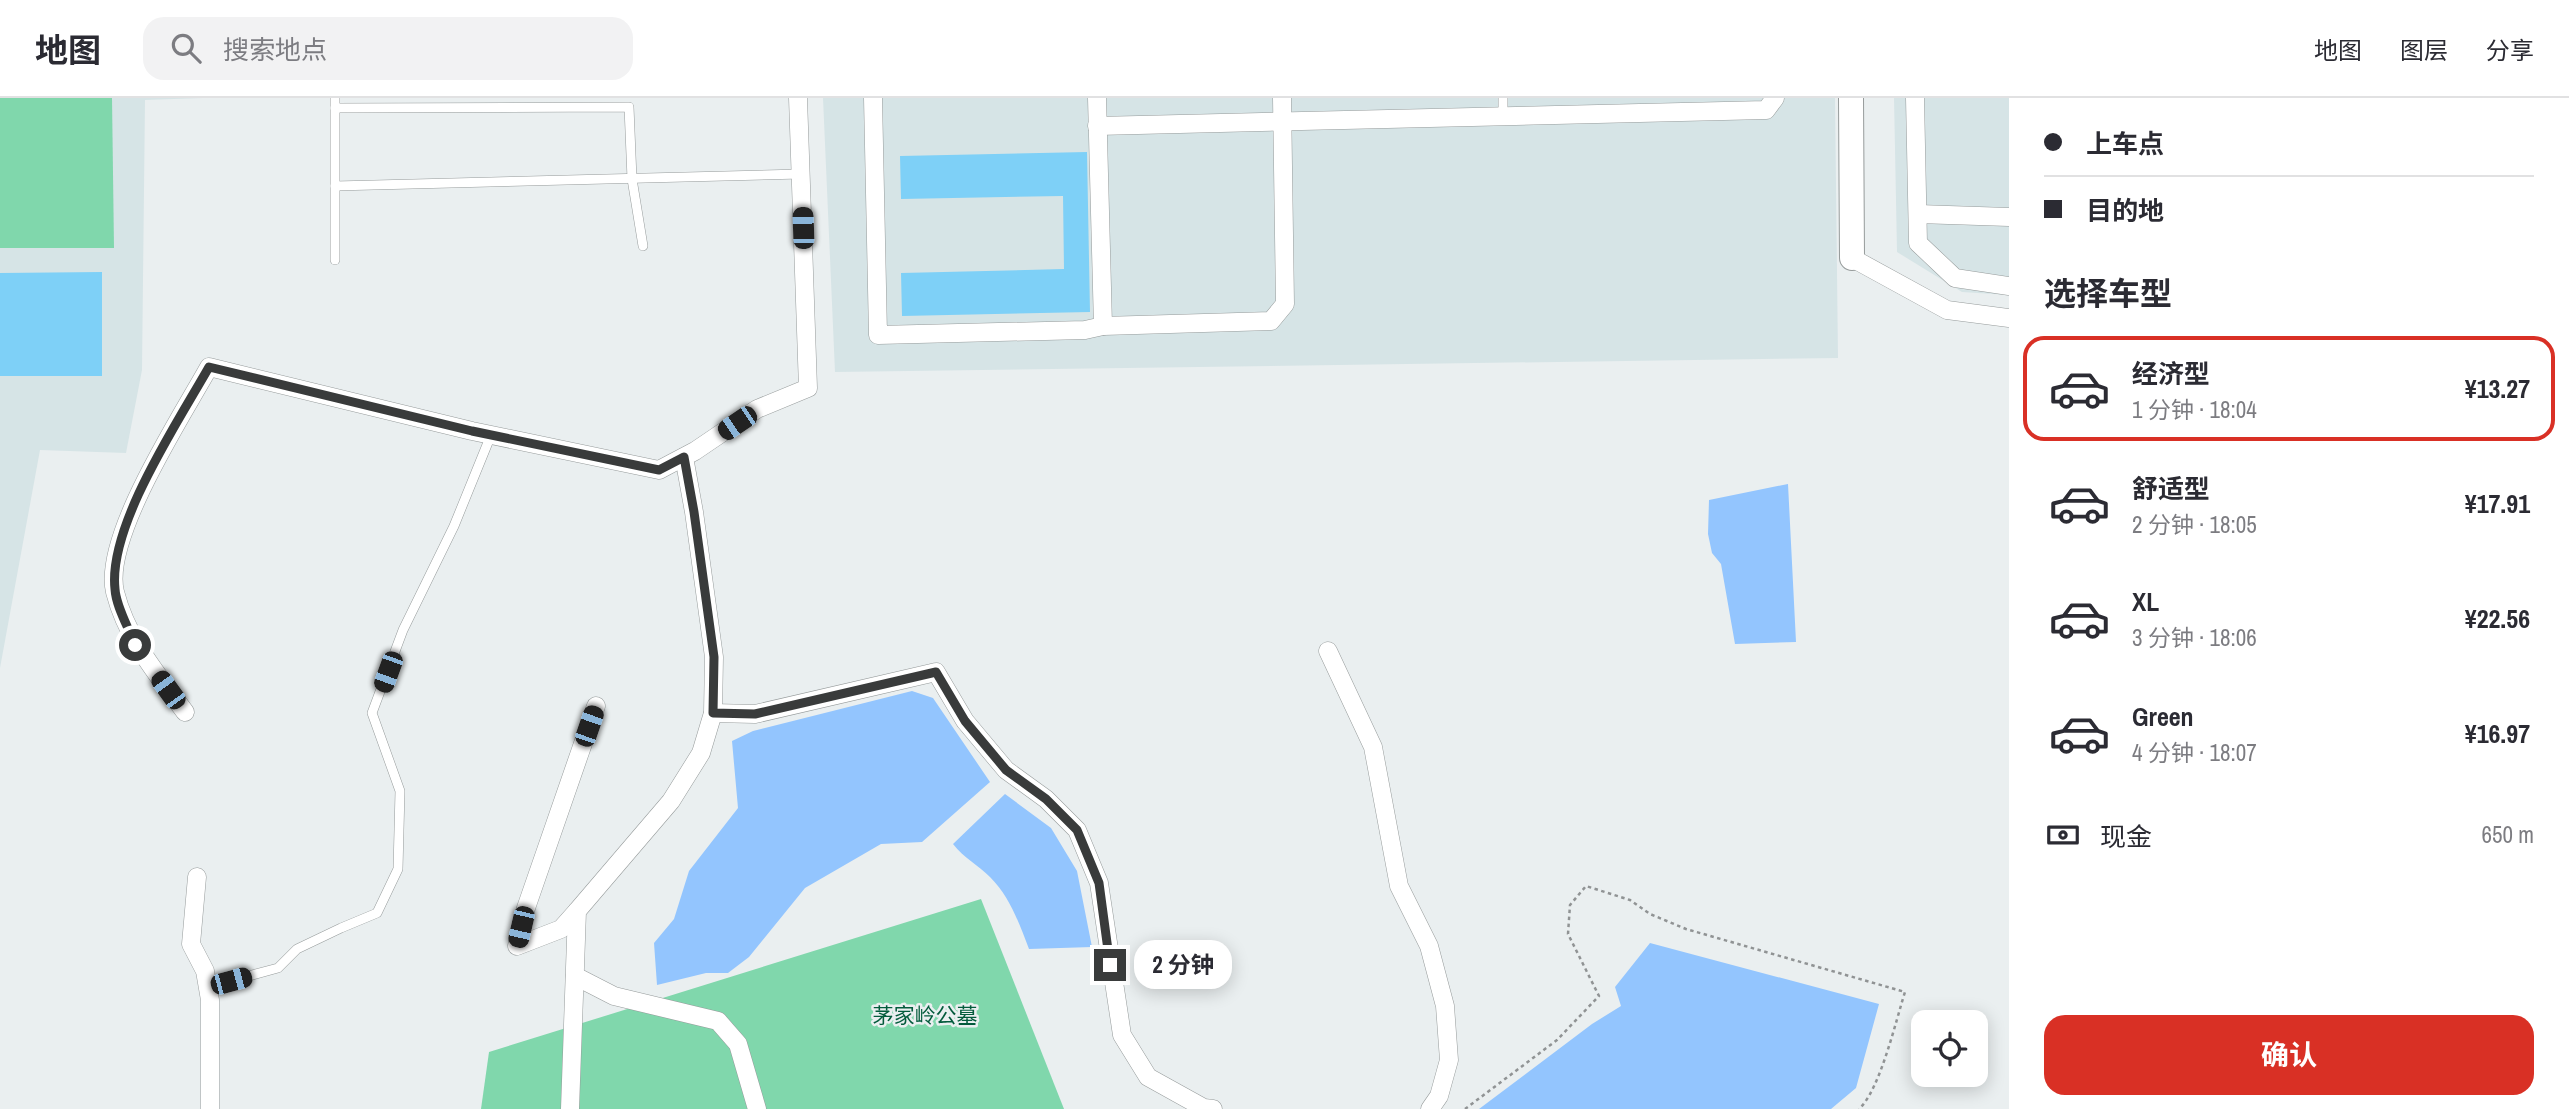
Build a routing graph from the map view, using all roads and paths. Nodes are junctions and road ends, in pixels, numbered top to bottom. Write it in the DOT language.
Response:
graph roads {
  1 [pos="798,98"];
  2 [pos="873,98"];
  3 [pos="1097,98"];
  4 [pos="1282,98"];
  5 [pos="1503,98"];
  6 [pos="1774,98"];
  7 [pos="1851,98"];
  8 [pos="1916,98"];
  9 [pos="335,103"];
  10 [pos="1503,117"];
  11 [pos="1282,122"];
  12 [pos="1097,126"];
  13 [pos="801,174"];
  14 [pos="632,179"];
  15 [pos="335,186"];
  16 [pos="1918,215"];
  17 [pos="2009,217"];
  18 [pos="643,246"];
  19 [pos="1852,258"];
  20 [pos="335,260"];
  21 [pos="2009,286"];
  22 [pos="2009,318"];
  23 [pos="1103,327"];
  24 [pos="491,435"];
  25 [pos="684,457"];
  26 [pos="1328,651"];
  27 [pos="596,706"];
  28 [pos="185,712"];
  29 [pos="713,713"];
  30 [pos="197,877"];
  31 [pos="578,911"];
  32 [pos="575,976"];
  33 [pos="208,988"];
  34 [pos="210,1109"];
  35 [pos="570,1109"];
  36 [pos="757,1109"];
  37 [pos="1213,1109"];
  38 [pos="1430,1109"];
  39 [pos="1465,1109"];
  40 [pos="1858,1109"];
  1 -- 13 [label="street"];
  2 -- 23 [label="street"];
  3 -- 12 [label="street"];
  4 -- 11 [label="street"];
  5 -- 10 [label="lane"];
  6 -- 10 [label="street"];
  7 -- 19 [label="street"];
  8 -- 16 [label="street"];
  9 -- 14 [label="lane"];
  9 -- 15 [label="lane"];
  10 -- 11 [label="street"];
  11 -- 12 [label="street"];
  11 -- 23 [label="street"];
  12 -- 23 [label="street"];
  13 -- 14 [label="lane"];
  13 -- 25 [label="street"];
  14 -- 15 [label="lane"];
  14 -- 18 [label="lane"];
  15 -- 20 [label="lane"];
  16 -- 17 [label="street"];
  16 -- 21 [label="street"];
  19 -- 22 [label="street"];
  24 -- 25 [label="street"];
  24 -- 28 [label="street"];
  24 -- 33 [label="lane"];
  25 -- 29 [label="street"];
  26 -- 38 [label="street"];
  27 -- 31 [label="street"];
  29 -- 31 [label="street"];
  29 -- 37 [label="street"];
  30 -- 33 [label="street"];
  31 -- 32 [label="street"];
  32 -- 35 [label="street"];
  32 -- 36 [label="street"];
  33 -- 34 [label="street"];
  39 -- 40 [label="path"];
}
